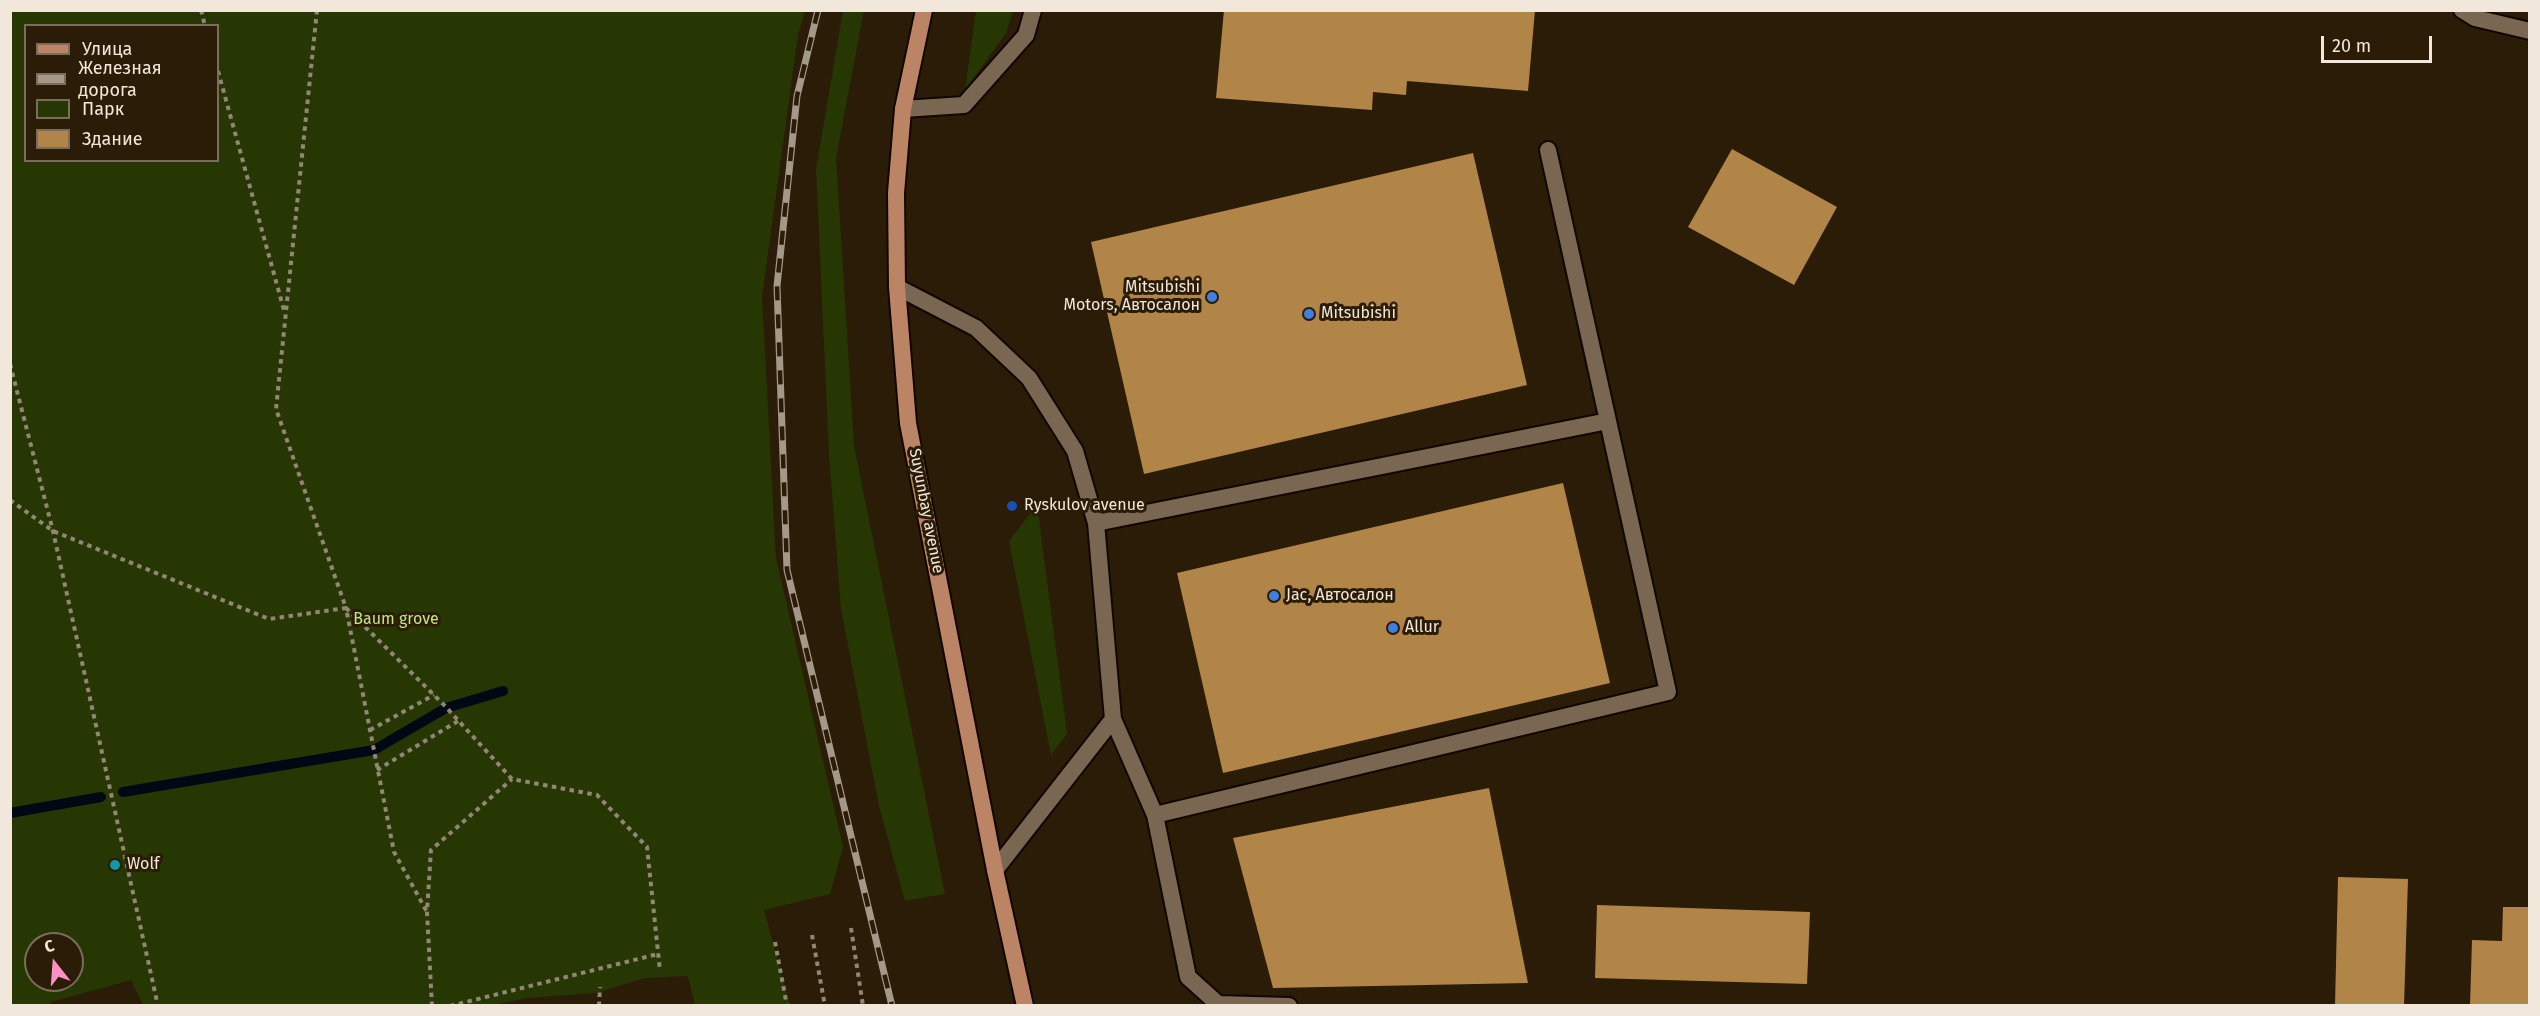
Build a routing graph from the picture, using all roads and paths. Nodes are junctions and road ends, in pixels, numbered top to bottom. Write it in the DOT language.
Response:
graph roads {
  1 [pos="317,10"];
  2 [pos="924,10"];
  3 [pos="1033,10"];
  4 [pos="2462,10"];
  5 [pos="2529,31"];
  6 [pos="219,74"];
  7 [pos="903,109"];
  8 [pos="1548,150"];
  9 [pos="897,287"];
  10 [pos="285,318"];
  11 [pos="10,364"];
  12 [pos="1608,421"];
  13 [pos="10,500"];
  14 [pos="1096,523"];
  15 [pos="53,531"];
  16 [pos="346,608"];
  17 [pos="434,695"];
  18 [pos="1113,719"];
  19 [pos="459,721"];
  20 [pos="370,730"];
  21 [pos="377,770"];
  22 [pos="512,779"];
  23 [pos="1155,815"];
  24 [pos="995,870"];
  25 [pos="427,912"];
  26 [pos="851,928"];
  27 [pos="812,935"];
  28 [pos="775,942"];
  29 [pos="658,954"];
  30 [pos="660,971"];
  31 [pos="600,987"];
  32 [pos="1029,1003"];
  33 [pos="158,1005"];
  34 [pos="432,1005"];
  35 [pos="450,1005"];
  36 [pos="599,1005"];
  37 [pos="787,1005"];
  38 [pos="825,1005"];
  39 [pos="863,1005"];
  40 [pos="1289,1005"];
  1 -- 10 [label="path"];
  2 -- 7 [label="main road, Suyunbay avenue"];
  3 -- 7 [label="street"];
  4 -- 5 [label="street"];
  6 -- 10 [label="path"];
  7 -- 9 [label="main road, Suyunbay avenue"];
  8 -- 12 [label="street"];
  9 -- 14 [label="street"];
  9 -- 24 [label="main road, Suyunbay avenue"];
  10 -- 16 [label="path"];
  11 -- 15 [label="path"];
  12 -- 14 [label="street"];
  12 -- 23 [label="street"];
  13 -- 15 [label="path"];
  14 -- 18 [label="street"];
  15 -- 16 [label="path"];
  15 -- 33 [label="path"];
  16 -- 17 [label="path"];
  16 -- 20 [label="path"];
  17 -- 19 [label="path"];
  17 -- 20 [label="path"];
  18 -- 23 [label="street"];
  18 -- 24 [label="street"];
  19 -- 21 [label="path"];
  19 -- 22 [label="path"];
  20 -- 21 [label="path"];
  21 -- 25 [label="path"];
  22 -- 25 [label="path"];
  22 -- 29 [label="path"];
  23 -- 40 [label="street"];
  24 -- 32 [label="main road, Suyunbay avenue"];
  25 -- 34 [label="path"];
  26 -- 39 [label="path"];
  27 -- 38 [label="path"];
  28 -- 37 [label="path"];
  29 -- 30 [label="path"];
  29 -- 35 [label="path"];
  31 -- 36 [label="path"];
}
